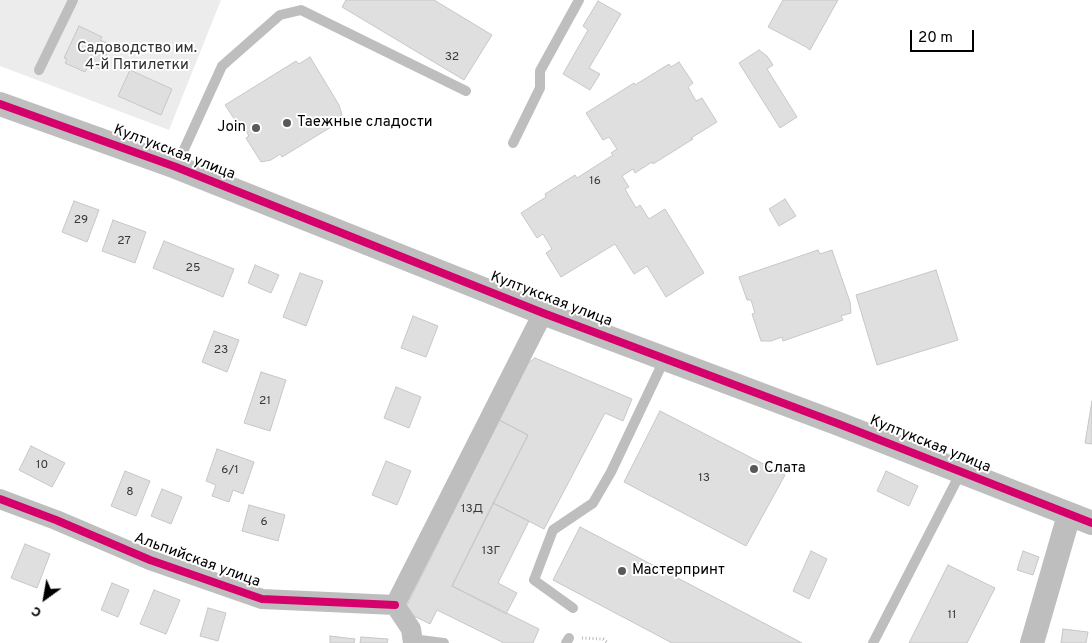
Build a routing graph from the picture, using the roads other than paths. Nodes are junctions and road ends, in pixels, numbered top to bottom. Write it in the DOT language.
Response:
graph roads {
  1 [pos="73,0"];
  2 [pos="579,0"];
  3 [pos="39,70"];
  4 [pos="466,91"];
  5 [pos="0,104"];
  6 [pos="513,143"];
  7 [pos="176,167"];
  8 [pos="543,313"];
  9 [pos="665,358"];
  10 [pos="961,472"];
  11 [pos="0,499"];
  12 [pos="1069,515"];
  13 [pos="1092,523"];
  14 [pos="394,605"];
  15 [pos="573,608"];
  16 [pos="412,641"];
  17 [pos="444,643"];
  18 [pos="873,643"];
  19 [pos="1032,643"];
  1 -- 3 [label="lane"];
  2 -- 6 [label="lane"];
  4 -- 7 [label="lane"];
  5 -- 7 [label="street, Култукская улица"];
  7 -- 8 [label="street, Култукская улица"];
  8 -- 9 [label="street, Култукская улица"];
  8 -- 14 [label="street"];
  9 -- 10 [label="street, Култукская улица"];
  9 -- 15 [label="lane"];
  10 -- 12 [label="street, Култукская улица"];
  10 -- 18 [label="lane"];
  11 -- 14 [label="street, Альпийская улица"];
  12 -- 13 [label="street, Култукская улица"];
  12 -- 19 [label="street"];
  14 -- 16 [label="street"];
  16 -- 17 [label="lane"];
}
